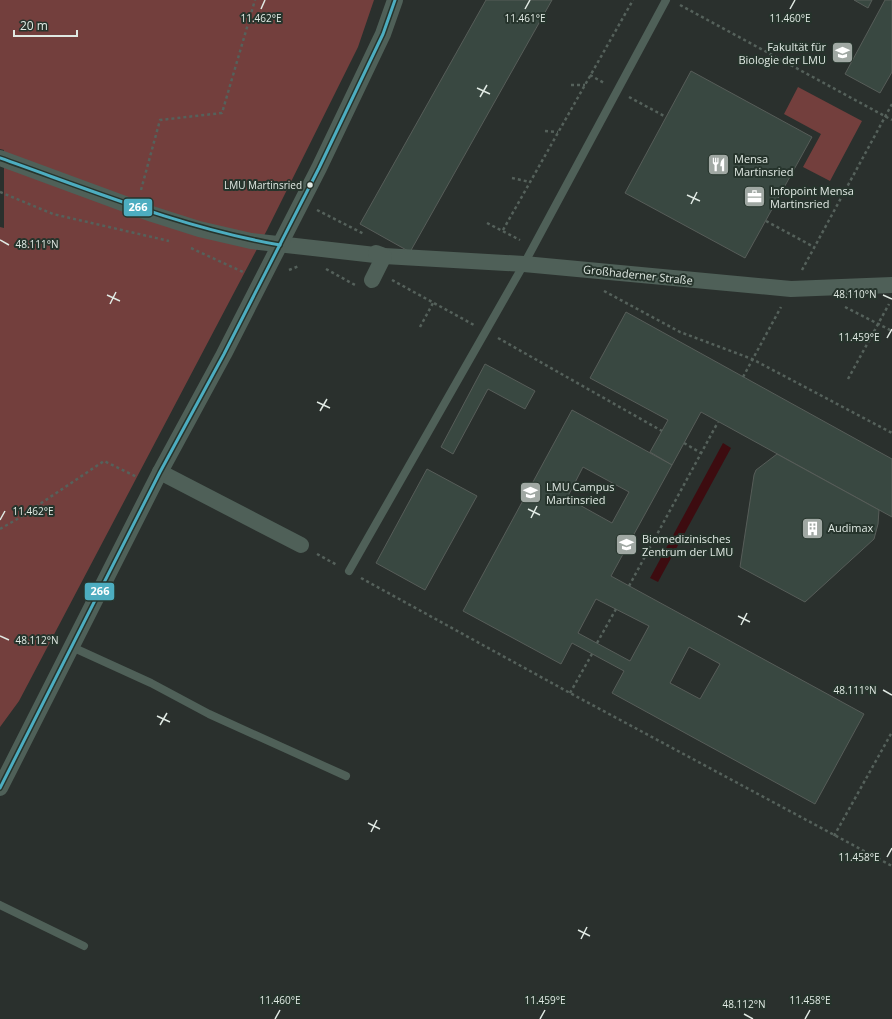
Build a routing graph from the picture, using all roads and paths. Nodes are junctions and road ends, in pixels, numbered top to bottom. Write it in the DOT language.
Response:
graph roads {
  1 [pos="255,0"];
  2 [pos="395,0"];
  3 [pos="633,0"];
  4 [pos="666,0"];
  5 [pos="677,4"];
  6 [pos="571,85"];
  7 [pos="585,85"];
  8 [pos="892,104"];
  9 [pos="885,117"];
  10 [pos="892,120"];
  11 [pos="545,131"];
  12 [pos="558,132"];
  13 [pos="0,158"];
  14 [pos="512,178"];
  15 [pos="530,182"];
  16 [pos="0,192"];
  17 [pos="302,202"];
  18 [pos="136,208"];
  19 [pos="766,221"];
  20 [pos="487,223"];
  21 [pos="503,230"];
  22 [pos="365,234"];
  23 [pos="176,243"];
  24 [pos="184,244"];
  25 [pos="280,245"];
  26 [pos="533,247"];
  27 [pos="814,247"];
  28 [pos="384,256"];
  29 [pos="304,264"];
  30 [pos="524,264"];
  31 [pos="325,269"];
  32 [pos="286,276"];
  33 [pos="369,279"];
  34 [pos="262,281"];
  35 [pos="892,284"];
  36 [pos="791,289"];
  37 [pos="603,291"];
  38 [pos="892,298"];
  39 [pos="433,302"];
  40 [pos="838,303"];
  41 [pos="878,324"];
  42 [pos="420,327"];
  43 [pos="486,331"];
  44 [pos="892,331"];
  45 [pos="752,358"];
  46 [pos="743,377"];
  47 [pos="848,379"];
  48 [pos="718,422"];
  49 [pos="662,431"];
  50 [pos="892,433"];
  51 [pos="684,443"];
  52 [pos="701,453"];
  53 [pos="157,479"];
  54 [pos="0,529"];
  55 [pos="300,545"];
  56 [pos="349,571"];
  57 [pos="629,586"];
  58 [pos="616,609"];
  59 [pos="597,643"];
  60 [pos="72,646"];
  61 [pos="592,654"];
  62 [pos="570,694"];
  63 [pos="892,732"];
  64 [pos="346,776"];
  65 [pos="0,788"];
  66 [pos="834,836"];
  67 [pos="892,866"];
  68 [pos="0,905"];
  69 [pos="84,946"];
  1 -- 18 [label="path"];
  2 -- 17 [label="street"];
  3 -- 7 [label="path"];
  4 -- 26 [label="lane"];
  5 -- 9 [label="path"];
  6 -- 7 [label="path"];
  7 -- 12 [label="path"];
  8 -- 9 [label="path"];
  9 -- 10 [label="path"];
  9 -- 27 [label="path"];
  11 -- 12 [label="path"];
  12 -- 15 [label="path"];
  13 -- 18 [label="street, Großhaderner Straße"];
  14 -- 15 [label="path"];
  15 -- 21 [label="path"];
  16 -- 23 [label="path"];
  17 -- 22 [label="path"];
  17 -- 25 [label="street"];
  18 -- 25 [label="street, Großhaderner Straße"];
  19 -- 27 [label="path"];
  20 -- 21 [label="path"];
  21 -- 26 [label="path"];
  24 -- 34 [label="path"];
  25 -- 28 [label="street, Großhaderner Straße"];
  25 -- 34 [label="street"];
  26 -- 30 [label="lane"];
  27 -- 36 [label="path"];
  28 -- 30 [label="street, Großhaderner Straße"];
  28 -- 33 [label="street"];
  29 -- 32 [label="path"];
  30 -- 36 [label="street, Großhaderner Straße"];
  30 -- 43 [label="lane"];
  31 -- 33 [label="path"];
  33 -- 39 [label="path"];
  34 -- 53 [label="street"];
  35 -- 36 [label="street, Großhaderner Straße"];
  36 -- 45 [label="path"];
  37 -- 45 [label="path"];
  38 -- 41 [label="path"];
  39 -- 42 [label="path"];
  39 -- 43 [label="path"];
  40 -- 41 [label="path"];
  41 -- 44 [label="path"];
  41 -- 47 [label="path"];
  43 -- 49 [label="path"];
  43 -- 56 [label="lane"];
  45 -- 46 [label="path"];
  45 -- 50 [label="path"];
  48 -- 52 [label="path"];
  51 -- 52 [label="path"];
  52 -- 57 [label="path"];
  53 -- 54 [label="path"];
  53 -- 55 [label="street"];
  53 -- 60 [label="street"];
  55 -- 56 [label="path"];
  56 -- 62 [label="path"];
  58 -- 59 [label="path"];
  60 -- 64 [label="lane"];
  60 -- 65 [label="street"];
  61 -- 62 [label="path"];
  62 -- 66 [label="path"];
  63 -- 66 [label="path"];
  66 -- 67 [label="path"];
  68 -- 69 [label="lane"];
}
